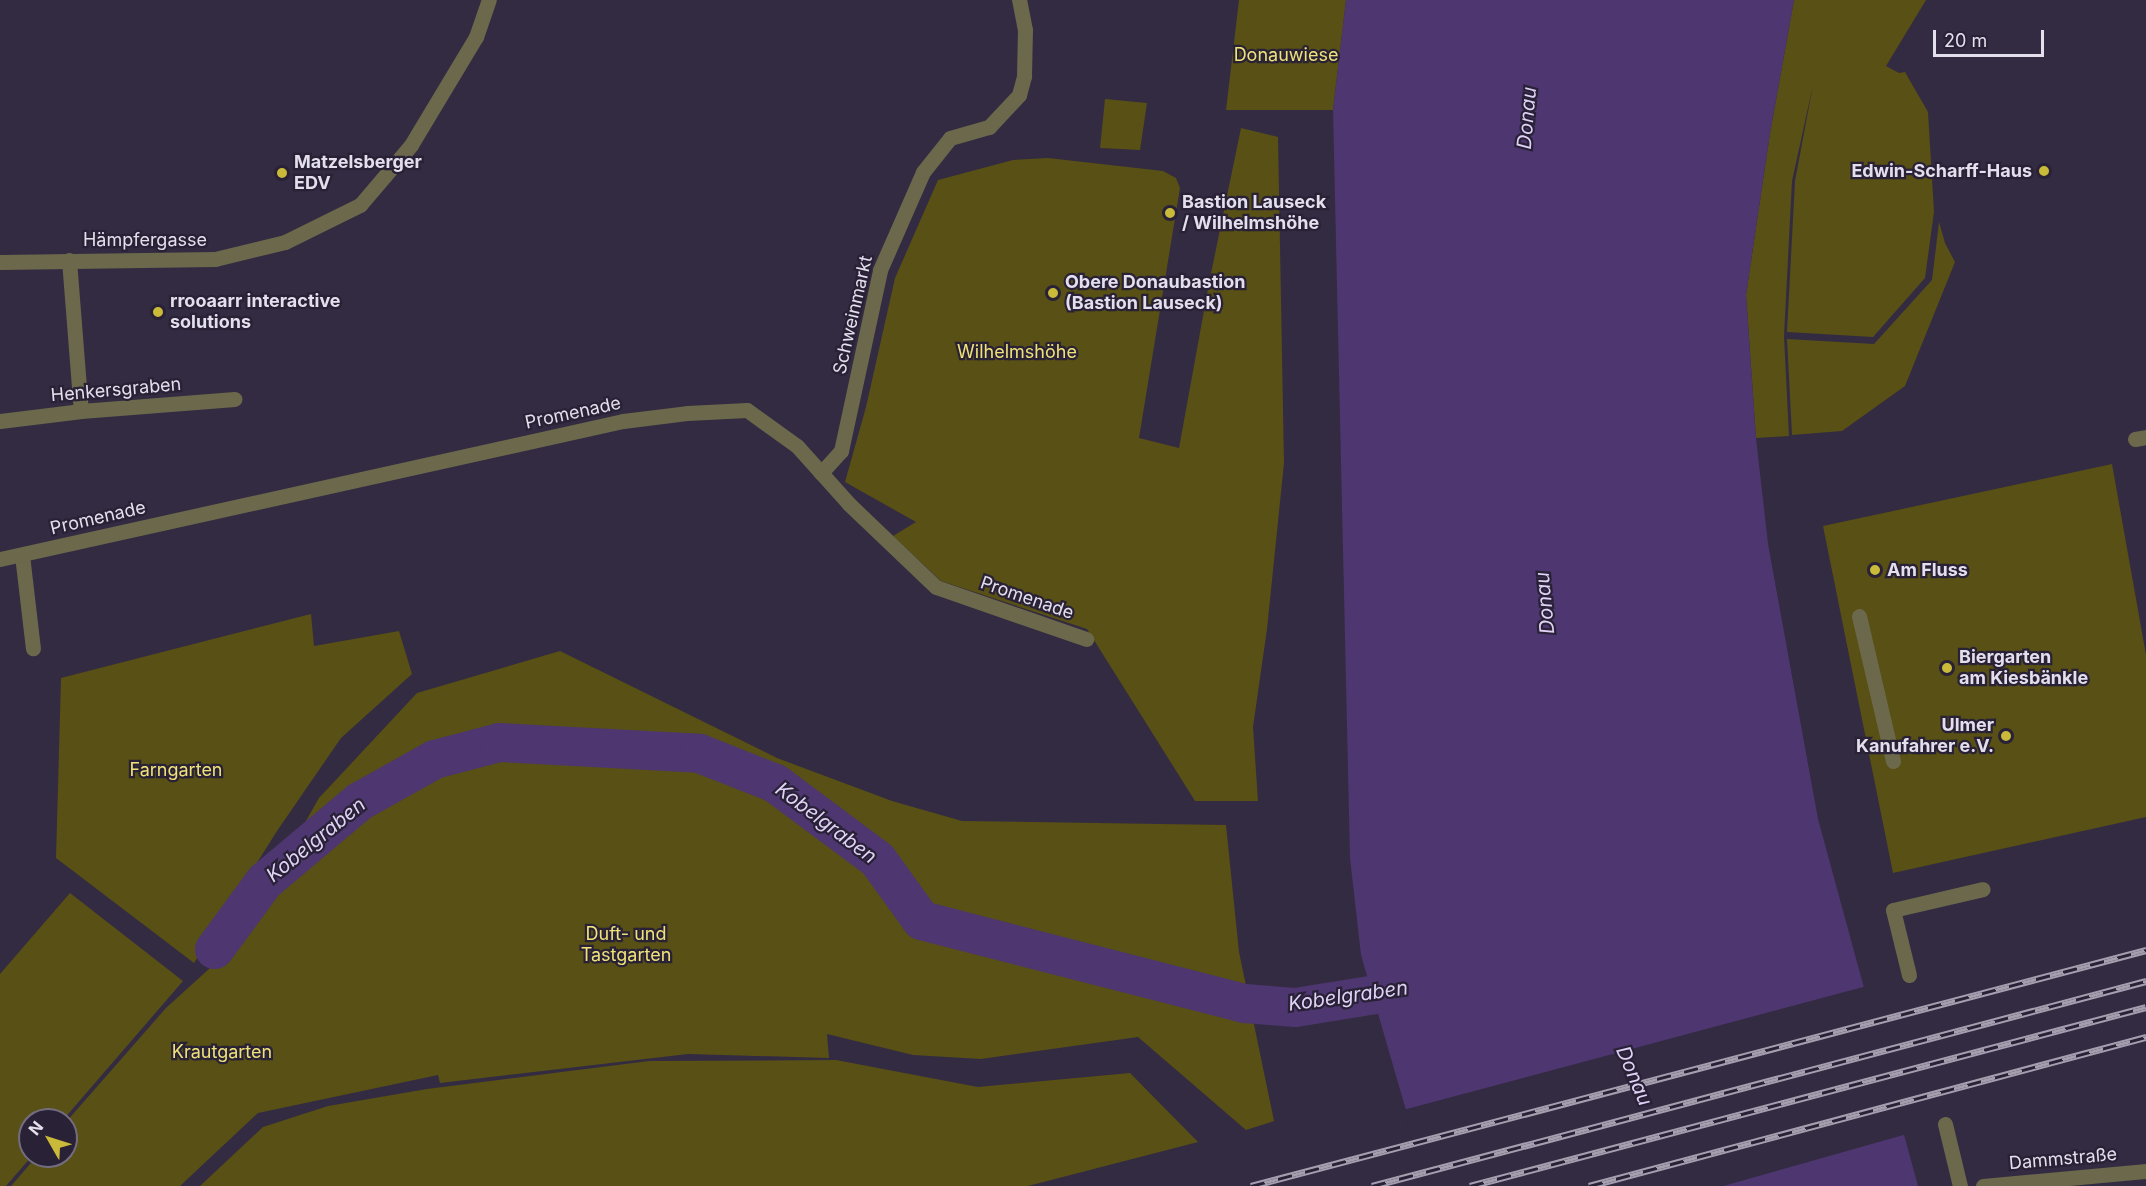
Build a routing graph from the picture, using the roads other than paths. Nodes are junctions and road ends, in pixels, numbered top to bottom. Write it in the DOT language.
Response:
graph roads {
  1 [pos="489,0"];
  2 [pos="1018,0"];
  3 [pos="69,260"];
  4 [pos="0,262"];
  5 [pos="235,399"];
  6 [pos="81,411"];
  7 [pos="0,421"];
  8 [pos="821,473"];
  9 [pos="22,555"];
  10 [pos="0,559"];
  11 [pos="1859,616"];
  12 [pos="1086,639"];
  13 [pos="33,648"];
  14 [pos="1893,761"];
  15 [pos="1983,889"];
  16 [pos="1909,975"];
  17 [pos="1945,1124"];
  18 [pos="2146,1171"];
  19 [pos="1960,1186"];
  20 [pos="1983,1186"];
  1 -- 3 [label="street, Hämpfergasse"];
  2 -- 8 [label="street, Schweinmarkt"];
  3 -- 4 [label="street, Hämpfergasse"];
  3 -- 6 [label="street"];
  5 -- 6 [label="street, Henkersgraben"];
  6 -- 7 [label="street, Henkersgraben"];
  8 -- 9 [label="street, Promenade"];
  8 -- 12 [label="street, Promenade"];
  9 -- 10 [label="street, Promenade"];
  9 -- 13 [label="street"];
  11 -- 14 [label="street"];
  15 -- 16 [label="street"];
  17 -- 19 [label="street"];
  18 -- 20 [label="street, Dammstraße"];
}
